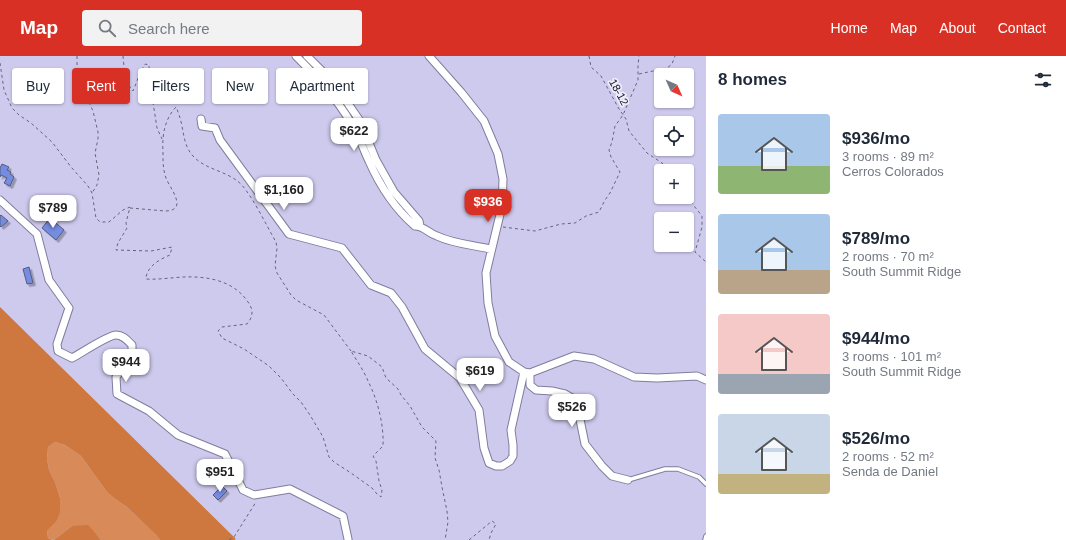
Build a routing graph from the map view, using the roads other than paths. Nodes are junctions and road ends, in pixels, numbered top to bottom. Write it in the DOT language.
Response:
graph roads {
  1 [pos="296,56"];
  2 [pos="429,56"];
  3 [pos="306,59"];
  4 [pos="201,120"];
  5 [pos="0,200"];
  6 [pos="491,249"];
  7 [pos="527,373"];
  8 [pos="706,380"];
  9 [pos="628,480"];
  10 [pos="706,484"];
  11 [pos="706,536"];
  12 [pos="348,540"];
  13 [pos="705,540"];
  1 -- 3 [label="street"];
  2 -- 6 [label="street"];
  3 -- 6 [label="street"];
  4 -- 7 [label="street"];
  5 -- 12 [label="street"];
  6 -- 7 [label="street"];
  7 -- 8 [label="street"];
  7 -- 9 [label="street"];
  9 -- 10 [label="lane"];
  11 -- 13 [label="lane"];
}
